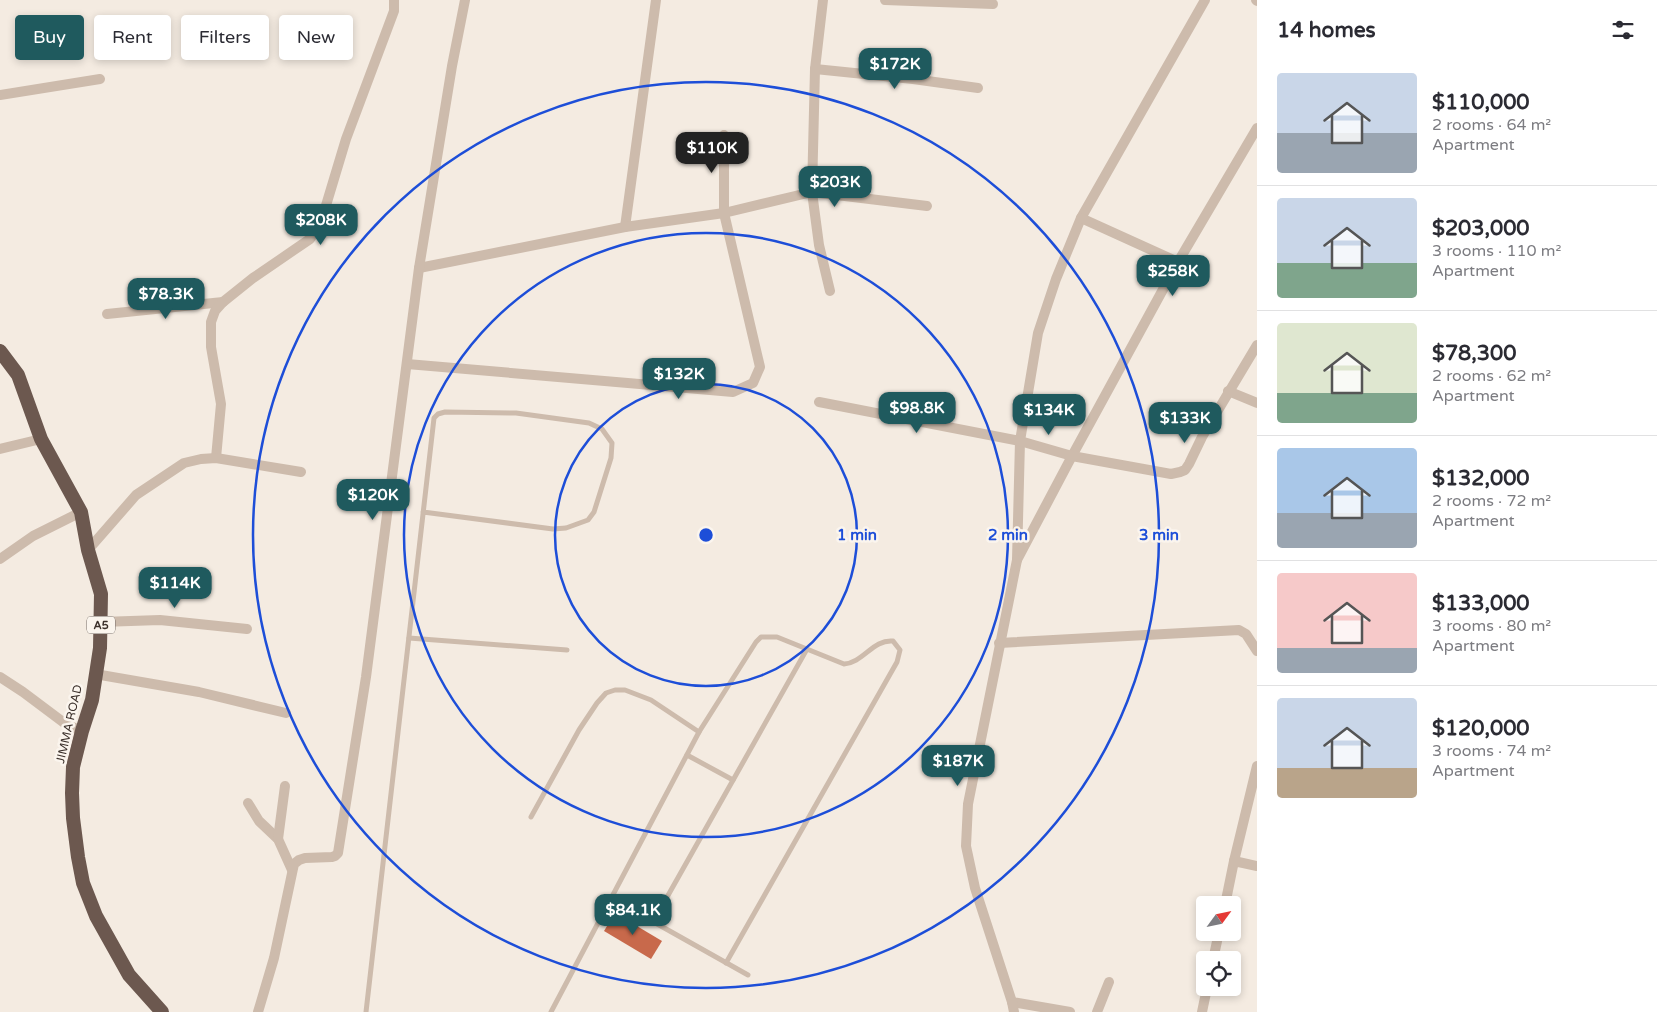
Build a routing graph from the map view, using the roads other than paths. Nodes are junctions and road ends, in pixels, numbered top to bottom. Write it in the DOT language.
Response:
graph roads {
  1 [pos="394,0"];
  2 [pos="465,0"];
  3 [pos="656,0"];
  4 [pos="823,0"];
  5 [pos="885,0"];
  6 [pos="1205,0"];
  7 [pos="993,4"];
  8 [pos="815,69"];
  9 [pos="100,79"];
  10 [pos="978,88"];
  11 [pos="0,95"];
  12 [pos="1257,128"];
  13 [pos="724,136"];
  14 [pos="812,192"];
  15 [pos="927,206"];
  16 [pos="724,213"];
  17 [pos="1081,218"];
  18 [pos="625,228"];
  19 [pos="1178,262"];
  20 [pos="419,268"];
  21 [pos="830,291"];
  22 [pos="223,302"];
  23 [pos="107,314"];
  24 [pos="1257,345"];
  25 [pos="0,351"];
  26 [pos="406,364"];
  27 [pos="1228,391"];
  28 [pos="818,402"];
  29 [pos="1257,403"];
  30 [pos="41,439"];
  31 [pos="1020,442"];
  32 [pos="0,449"];
  33 [pos="1072,456"];
  34 [pos="216,458"];
  35 [pos="302,472"];
  36 [pos="81,512"];
  37 [pos="423,512"];
  38 [pos="88,550"];
  39 [pos="0,559"];
  40 [pos="1017,560"];
  41 [pos="101,622"];
  42 [pos="247,629"];
  43 [pos="409,638"];
  44 [pos="999,643"];
  45 [pos="567,650"];
  46 [pos="807,650"];
  47 [pos="1257,650"];
  48 [pos="96,674"];
  49 [pos="0,677"];
  50 [pos="286,713"];
  51 [pos="82,731"];
  52 [pos="699,732"];
  53 [pos="687,755"];
  54 [pos="1257,766"];
  55 [pos="733,780"];
  56 [pos="285,786"];
  57 [pos="248,803"];
  58 [pos="531,816"];
  59 [pos="278,839"];
  60 [pos="1234,861"];
  61 [pos="1257,866"];
  62 [pos="292,870"];
  63 [pos="1227,896"];
  64 [pos="611,898"];
  65 [pos="653,922"];
  66 [pos="726,963"];
  67 [pos="748,975"];
  68 [pos="1109,982"];
  69 [pos="1205,996"];
  70 [pos="1013,1007"];
  71 [pos="162,1012"];
  72 [pos="258,1012"];
  73 [pos="366,1012"];
  74 [pos="551,1012"];
  75 [pos="1070,1012"];
  76 [pos="1097,1012"];
  77 [pos="1202,1012"];
  1 -- 22 [label="street"];
  2 -- 20 [label="street"];
  3 -- 18 [label="street"];
  4 -- 8 [label="street"];
  5 -- 7 [label="street"];
  6 -- 17 [label="street"];
  8 -- 10 [label="street"];
  8 -- 14 [label="street"];
  9 -- 11 [label="street"];
  12 -- 19 [label="street"];
  13 -- 16 [label="street"];
  14 -- 15 [label="street"];
  14 -- 16 [label="street"];
  14 -- 21 [label="street"];
  16 -- 18 [label="street"];
  16 -- 26 [label="street"];
  17 -- 19 [label="street"];
  17 -- 31 [label="street"];
  18 -- 20 [label="street"];
  19 -- 33 [label="street"];
  20 -- 26 [label="street"];
  22 -- 23 [label="street"];
  22 -- 34 [label="street"];
  24 -- 27 [label="street"];
  25 -- 30 [label="highway, JIMMA ROAD / A5"];
  26 -- 62 [label="street"];
  27 -- 29 [label="street"];
  27 -- 33 [label="street"];
  28 -- 31 [label="street"];
  30 -- 32 [label="street"];
  30 -- 36 [label="highway, JIMMA ROAD / A5"];
  31 -- 33 [label="street"];
  31 -- 40 [label="street"];
  33 -- 40 [label="street"];
  34 -- 35 [label="street"];
  34 -- 38 [label="street"];
  36 -- 38 [label="highway, JIMMA ROAD / A5"];
  36 -- 39 [label="street"];
  37 -- 37 [label="lane"];
  37 -- 43 [label="lane"];
  38 -- 41 [label="highway, JIMMA ROAD / A5"];
  40 -- 44 [label="street"];
  41 -- 42 [label="street"];
  41 -- 48 [label="highway, JIMMA ROAD / A5"];
  43 -- 45 [label="lane"];
  43 -- 73 [label="lane"];
  44 -- 47 [label="street"];
  44 -- 70 [label="street"];
  46 -- 52 [label="lane"];
  46 -- 55 [label="lane"];
  46 -- 66 [label="lane"];
  48 -- 50 [label="street"];
  48 -- 51 [label="highway, JIMMA ROAD / A5"];
  49 -- 51 [label="street"];
  51 -- 71 [label="highway, JIMMA ROAD / A5"];
  52 -- 53 [label="lane"];
  52 -- 58 [label="lane"];
  53 -- 55 [label="lane"];
  53 -- 64 [label="lane"];
  54 -- 60 [label="street"];
  55 -- 65 [label="lane"];
  56 -- 59 [label="street"];
  57 -- 59 [label="street"];
  59 -- 62 [label="street"];
  60 -- 61 [label="street"];
  60 -- 63 [label="street"];
  62 -- 72 [label="street"];
  64 -- 65 [label="lane"];
  64 -- 74 [label="lane"];
  65 -- 66 [label="lane"];
  66 -- 67 [label="lane"];
  68 -- 76 [label="street"];
  69 -- 77 [label="street"];
  70 -- 75 [label="street"];
}
